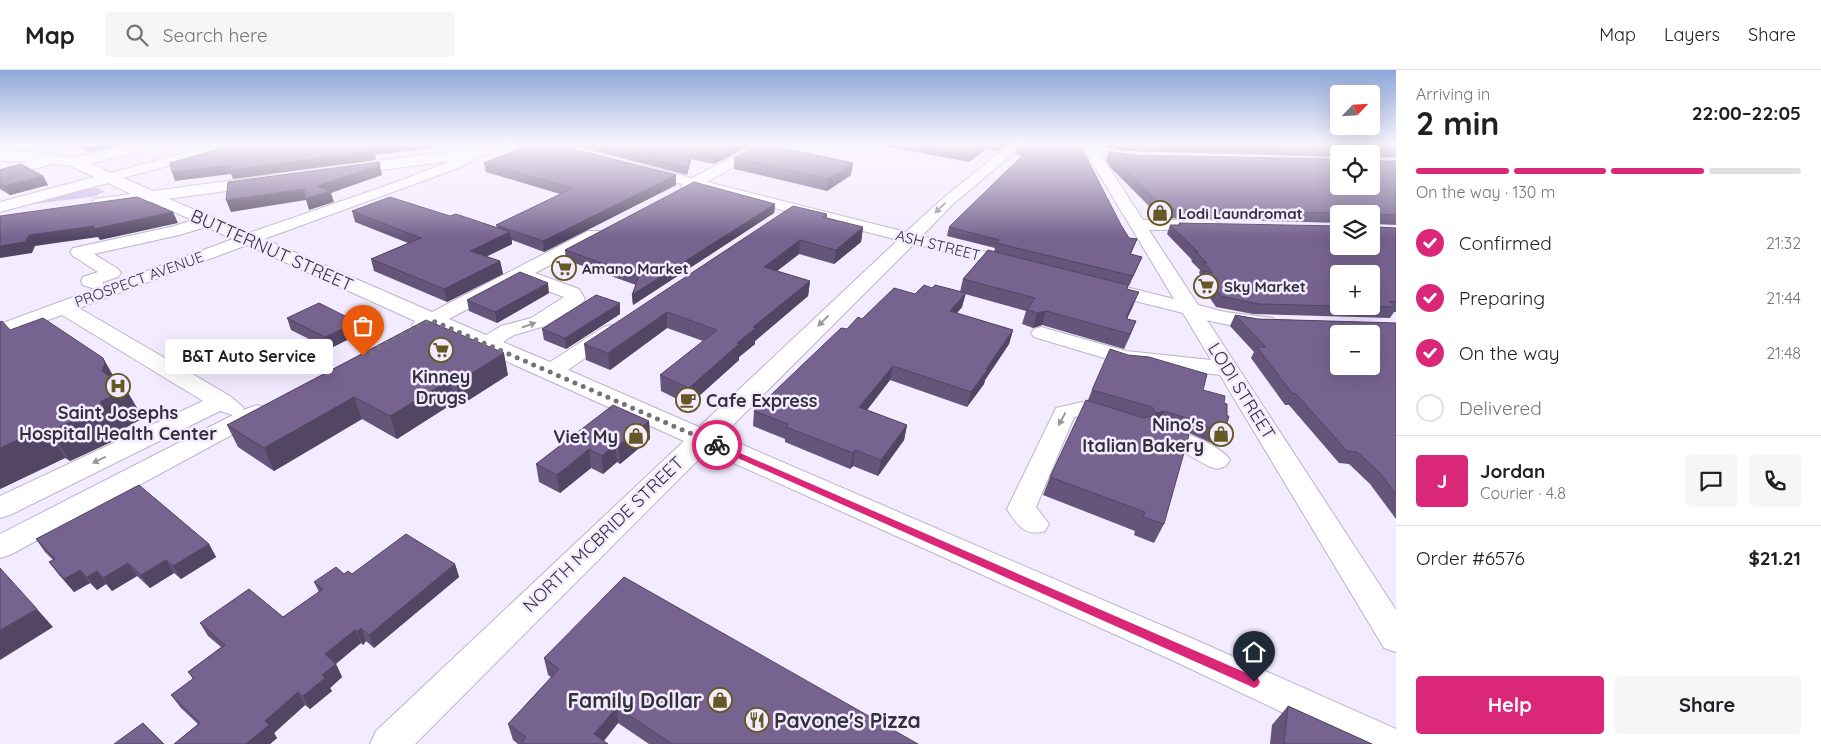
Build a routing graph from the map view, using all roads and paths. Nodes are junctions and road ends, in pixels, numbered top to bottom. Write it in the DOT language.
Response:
graph roads {
  1 [pos="105,175"];
  2 [pos="117,175"];
  3 [pos="426,175"];
  4 [pos="665,175"];
  5 [pos="708,175"];
  6 [pos="979,175"];
  7 [pos="1107,175"];
  8 [pos="108,178"];
  9 [pos="278,179"];
  10 [pos="694,183"];
  11 [pos="677,192"];
  12 [pos="150,196"];
  13 [pos="84,205"];
  14 [pos="0,207"];
  15 [pos="66,208"];
  16 [pos="796,208"];
  17 [pos="0,217"];
  18 [pos="206,221"];
  19 [pos="771,224"];
  20 [pos="1138,224"];
  21 [pos="1224,226"];
  22 [pos="607,228"];
  23 [pos="910,237"];
  24 [pos="246,240"];
  25 [pos="1028,268"];
  26 [pos="519,274"];
  27 [pos="1094,285"];
  28 [pos="107,291"];
  29 [pos="63,308"];
  30 [pos="1191,310"];
  31 [pos="431,320"];
  32 [pos="624,323"];
  33 [pos="1282,323"];
  34 [pos="2,326"];
  35 [pos="1041,333"];
  36 [pos="406,334"];
  37 [pos="485,344"];
  38 [pos="1228,369"];
  39 [pos="550,372"];
  40 [pos="279,400"];
  41 [pos="222,401"];
  42 [pos="245,418"];
  43 [pos="701,439"];
  44 [pos="1217,460"];
  45 [pos="0,508"];
  46 [pos="1034,524"];
  47 [pos="0,547"];
  48 [pos="1396,638"];
  49 [pos="389,744"];
  50 [pos="1389,744"];
  1 -- 8 [label="main road, BUTTERNUT STREET"];
  2 -- 8 [label="street"];
  3 -- 24 [label="street, PROSPECT AVENUE"];
  4 -- 10 [label="street, ASH STREET"];
  5 -- 10 [label="street"];
  6 -- 23 [label="street, NORTH MCBRIDE STREET, one-way"];
  7 -- 20 [label="street, LODI STREET"];
  8 -- 12 [label="main road, BUTTERNUT STREET"];
  8 -- 14 [label="main road"];
  9 -- 12 [label="main road"];
  10 -- 11 [label="street"];
  10 -- 16 [label="street, ASH STREET"];
  12 -- 13 [label="main road"];
  12 -- 18 [label="street, BUTTERNUT STREET"];
  15 -- 17 [label="main road"];
  16 -- 19 [label="street"];
  16 -- 23 [label="street, ASH STREET"];
  18 -- 24 [label="street, BUTTERNUT STREET"];
  18 -- 28 [label="street"];
  20 -- 21 [label="street"];
  20 -- 30 [label="street, LODI STREET"];
  22 -- 26 [label="street"];
  23 -- 25 [label="street, ASH STREET"];
  23 -- 43 [label="street, NORTH MCBRIDE STREET, one-way"];
  24 -- 28 [label="street, PROSPECT AVENUE"];
  24 -- 31 [label="street, BUTTERNUT STREET"];
  26 -- 31 [label="street"];
  37 -- 26 [label="street, one-way"];
  27 -- 30 [label="street"];
  28 -- 29 [label="street, PROSPECT AVENUE"];
  29 -- 34 [label="street, PROSPECT AVENUE"];
  29 -- 41 [label="street"];
  30 -- 33 [label="street"];
  30 -- 38 [label="street, LODI STREET"];
  31 -- 36 [label="street"];
  31 -- 37 [label="street, BUTTERNUT STREET"];
  32 -- 39 [label="street"];
  35 -- 38 [label="street"];
  37 -- 39 [label="street, BUTTERNUT STREET"];
  38 -- 48 [label="street, LODI STREET"];
  39 -- 43 [label="street, BUTTERNUT STREET"];
  40 -- 42 [label="street"];
  41 -- 42 [label="street"];
  41 -- 45 [label="street, one-way"];
  42 -- 47 [label="street"];
  43 -- 49 [label="street, NORTH MCBRIDE STREET"];
  43 -- 50 [label="street, BUTTERNUT STREET"];
  44 -- 46 [label="street, one-way"];
}
